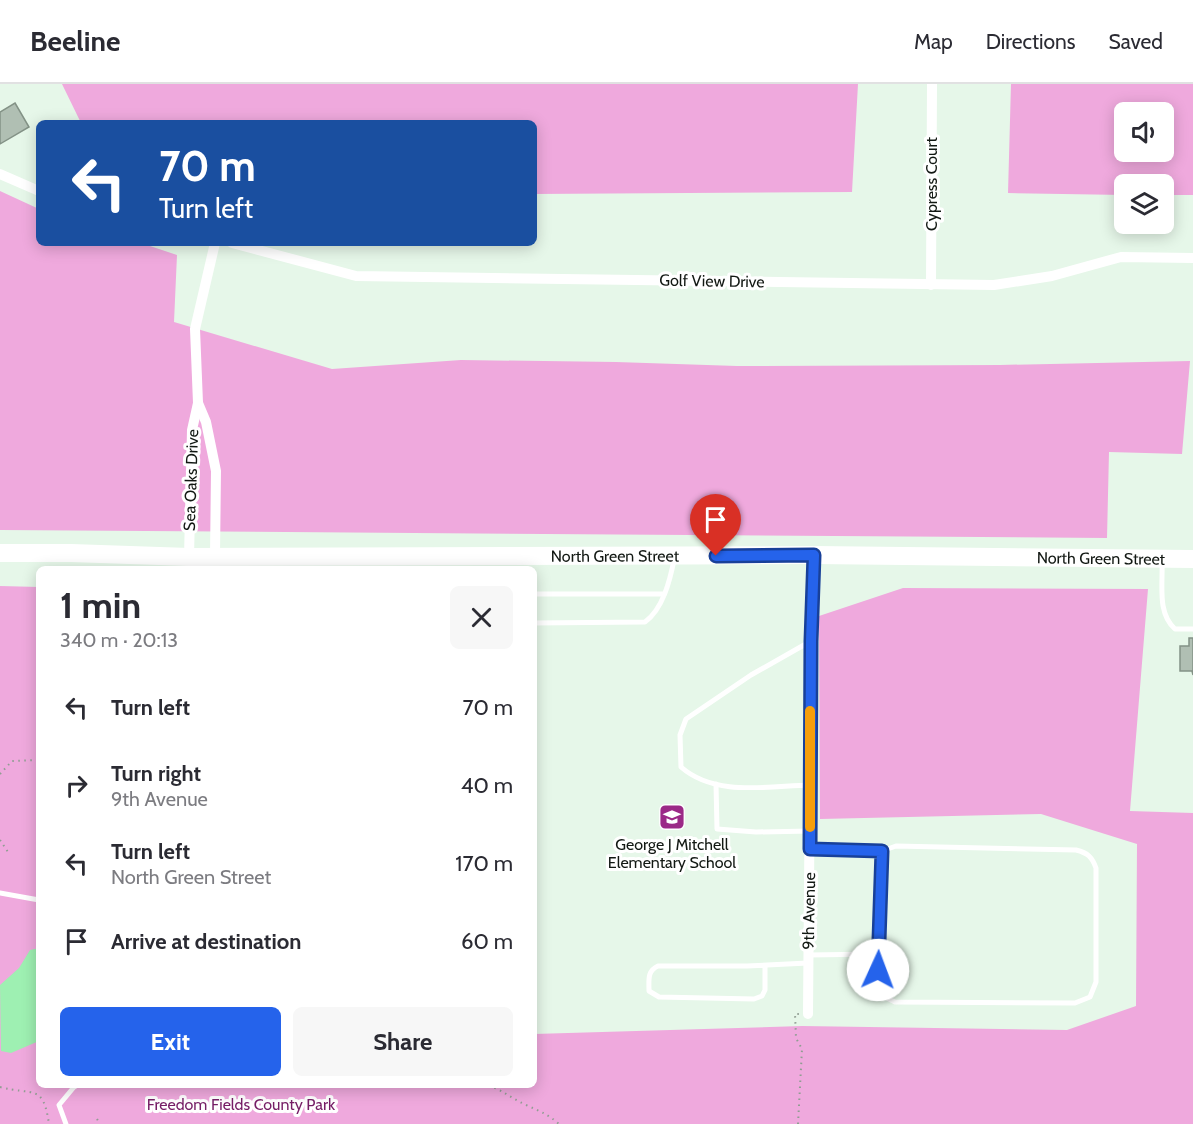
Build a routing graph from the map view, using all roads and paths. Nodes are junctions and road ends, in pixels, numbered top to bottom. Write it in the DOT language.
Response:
graph roads {
  1 [pos="932,84"];
  2 [pos="0,174"];
  3 [pos="36,189"];
  4 [pos="214,246"];
  5 [pos="243,246"];
  6 [pos="1193,258"];
  7 [pos="931,285"];
  8 [pos="198,403"];
  9 [pos="0,553"];
  10 [pos="814,555"];
  11 [pos="675,556"];
  12 [pos="215,559"];
  13 [pos="1162,559"];
  14 [pos="1193,559"];
  15 [pos="189,560"];
  16 [pos="537,594"];
  17 [pos="664,594"];
  18 [pos="537,623"];
  19 [pos="1193,628"];
  20 [pos="811,641"];
  21 [pos="36,760"];
  22 [pos="0,774"];
  23 [pos="716,784"];
  24 [pos="810,785"];
  25 [pos="810,831"];
  26 [pos="0,840"];
  27 [pos="810,849"];
  28 [pos="882,851"];
  29 [pos="8,852"];
  30 [pos="0,893"];
  31 [pos="36,899"];
  32 [pos="879,954"];
  33 [pos="808,959"];
  34 [pos="765,966"];
  35 [pos="808,1014"];
  36 [pos="0,1087"];
  37 [pos="73,1088"];
  38 [pos="498,1088"];
  39 [pos="97,1119"];
  40 [pos="49,1124"];
  41 [pos="66,1124"];
  42 [pos="100,1124"];
  43 [pos="559,1124"];
  44 [pos="798,1124"];
  1 -- 7 [label="street, Cypress Court"];
  2 -- 3 [label="street"];
  4 -- 8 [label="street, Sea Oaks Drive"];
  5 -- 7 [label="street, Golf View Drive"];
  6 -- 7 [label="street, Golf View Drive"];
  8 -- 12 [label="street, Sea Oaks Drive"];
  8 -- 15 [label="street, Sea Oaks Drive"];
  9 -- 15 [label="main road, North Green Street"];
  10 -- 11 [label="main road, North Green Street"];
  10 -- 13 [label="main road, North Green Street"];
  10 -- 20 [label="street, 9th Avenue"];
  11 -- 12 [label="main road, North Green Street"];
  11 -- 17 [label="lane"];
  12 -- 15 [label="main road, North Green Street"];
  13 -- 14 [label="main road, North Green Street"];
  13 -- 19 [label="lane"];
  16 -- 17 [label="lane"];
  17 -- 18 [label="lane"];
  20 -- 23 [label="lane"];
  20 -- 24 [label="street, 9th Avenue"];
  21 -- 22 [label="path"];
  23 -- 24 [label="lane"];
  23 -- 25 [label="lane"];
  24 -- 25 [label="street, 9th Avenue"];
  25 -- 27 [label="street, 9th Avenue"];
  26 -- 29 [label="path"];
  27 -- 28 [label="lane"];
  27 -- 33 [label="street, 9th Avenue"];
  28 -- 32 [label="lane"];
  28 -- 32 [label="lane"];
  30 -- 31 [label="lane"];
  32 -- 33 [label="lane"];
  33 -- 34 [label="lane"];
  33 -- 35 [label="street, 9th Avenue"];
  34 -- 34 [label="lane"];
  35 -- 44 [label="path"];
  36 -- 40 [label="path"];
  37 -- 41 [label="lane"];
  38 -- 43 [label="path"];
  39 -- 42 [label="path"];
}
